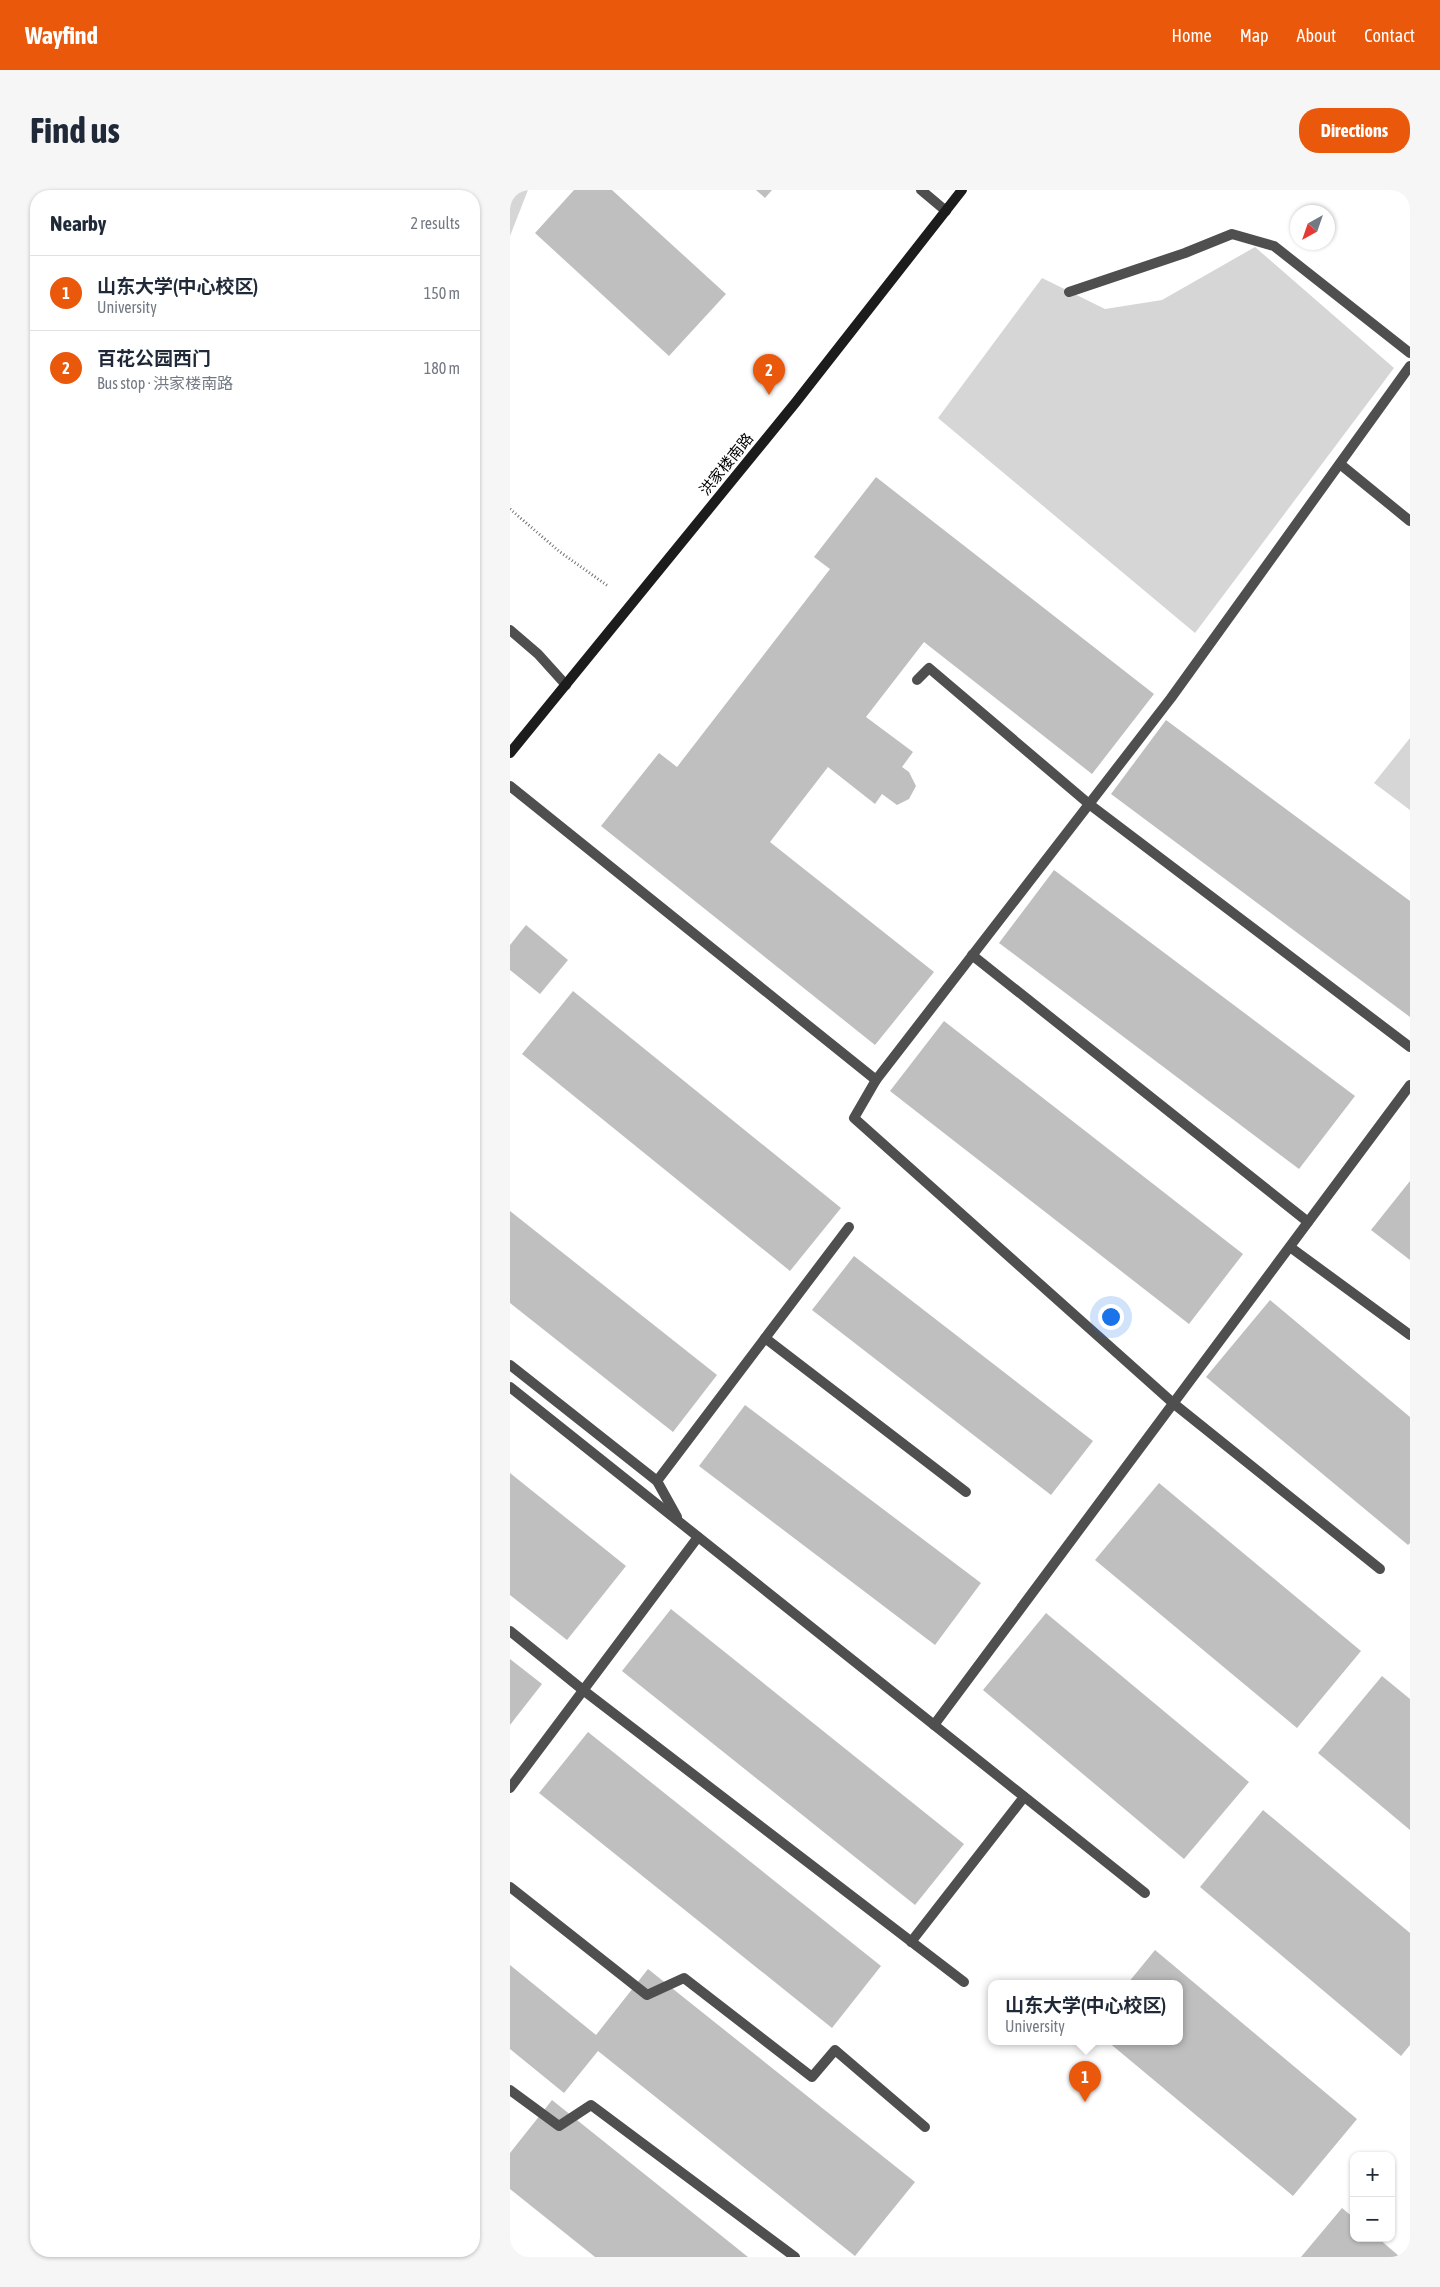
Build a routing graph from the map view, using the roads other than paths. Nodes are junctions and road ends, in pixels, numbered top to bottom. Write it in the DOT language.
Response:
graph roads {
  1 [pos="921,190"];
  2 [pos="962,190"];
  3 [pos="946,211"];
  4 [pos="1070,292"];
  5 [pos="1410,353"];
  6 [pos="1410,366"];
  7 [pos="1340,464"];
  8 [pos="1410,521"];
  9 [pos="510,630"];
  10 [pos="917,680"];
  11 [pos="566,685"];
  12 [pos="510,753"];
  13 [pos="510,786"];
  14 [pos="1089,804"];
  15 [pos="972,955"];
  16 [pos="1410,1047"];
  17 [pos="876,1080"];
  18 [pos="1410,1085"];
  19 [pos="1406,1097"];
  20 [pos="1308,1222"];
  21 [pos="849,1227"];
  22 [pos="1290,1247"];
  23 [pos="1410,1335"];
  24 [pos="765,1338"];
  25 [pos="510,1365"];
  26 [pos="510,1387"];
  27 [pos="1173,1403"];
  28 [pos="657,1481"];
  29 [pos="966,1492"];
  30 [pos="680,1523"];
  31 [pos="698,1537"];
  32 [pos="1380,1569"];
  33 [pos="510,1631"];
  34 [pos="583,1690"];
  35 [pos="934,1725"];
  36 [pos="510,1788"];
  37 [pos="1024,1797"];
  38 [pos="510,1887"];
  39 [pos="1145,1892"];
  40 [pos="912,1942"];
  41 [pos="964,1982"];
  42 [pos="510,2090"];
  43 [pos="925,2127"];
  44 [pos="796,2257"];
  1 -- 3 [label="street"];
  2 -- 3 [label="street, 洪家楼南路"];
  3 -- 11 [label="street, 洪家楼南路"];
  4 -- 5 [label="street"];
  6 -- 7 [label="street"];
  7 -- 8 [label="street"];
  7 -- 14 [label="street"];
  9 -- 11 [label="street"];
  10 -- 14 [label="street"];
  11 -- 12 [label="street, 洪家楼南路"];
  13 -- 17 [label="street"];
  14 -- 15 [label="street"];
  14 -- 16 [label="street"];
  15 -- 17 [label="street"];
  15 -- 20 [label="street"];
  17 -- 27 [label="street"];
  18 -- 19 [label="street"];
  19 -- 20 [label="street"];
  20 -- 22 [label="street"];
  21 -- 24 [label="street"];
  22 -- 23 [label="street"];
  22 -- 27 [label="street"];
  24 -- 28 [label="street"];
  24 -- 29 [label="street"];
  25 -- 28 [label="street"];
  26 -- 30 [label="street"];
  27 -- 32 [label="street"];
  27 -- 35 [label="street"];
  28 -- 30 [label="street"];
  30 -- 31 [label="street"];
  31 -- 34 [label="street"];
  31 -- 35 [label="street"];
  33 -- 34 [label="street"];
  34 -- 36 [label="street"];
  34 -- 40 [label="street"];
  35 -- 37 [label="street"];
  37 -- 39 [label="street"];
  37 -- 40 [label="street"];
  38 -- 43 [label="street"];
  40 -- 41 [label="street"];
  42 -- 44 [label="street"];
}
